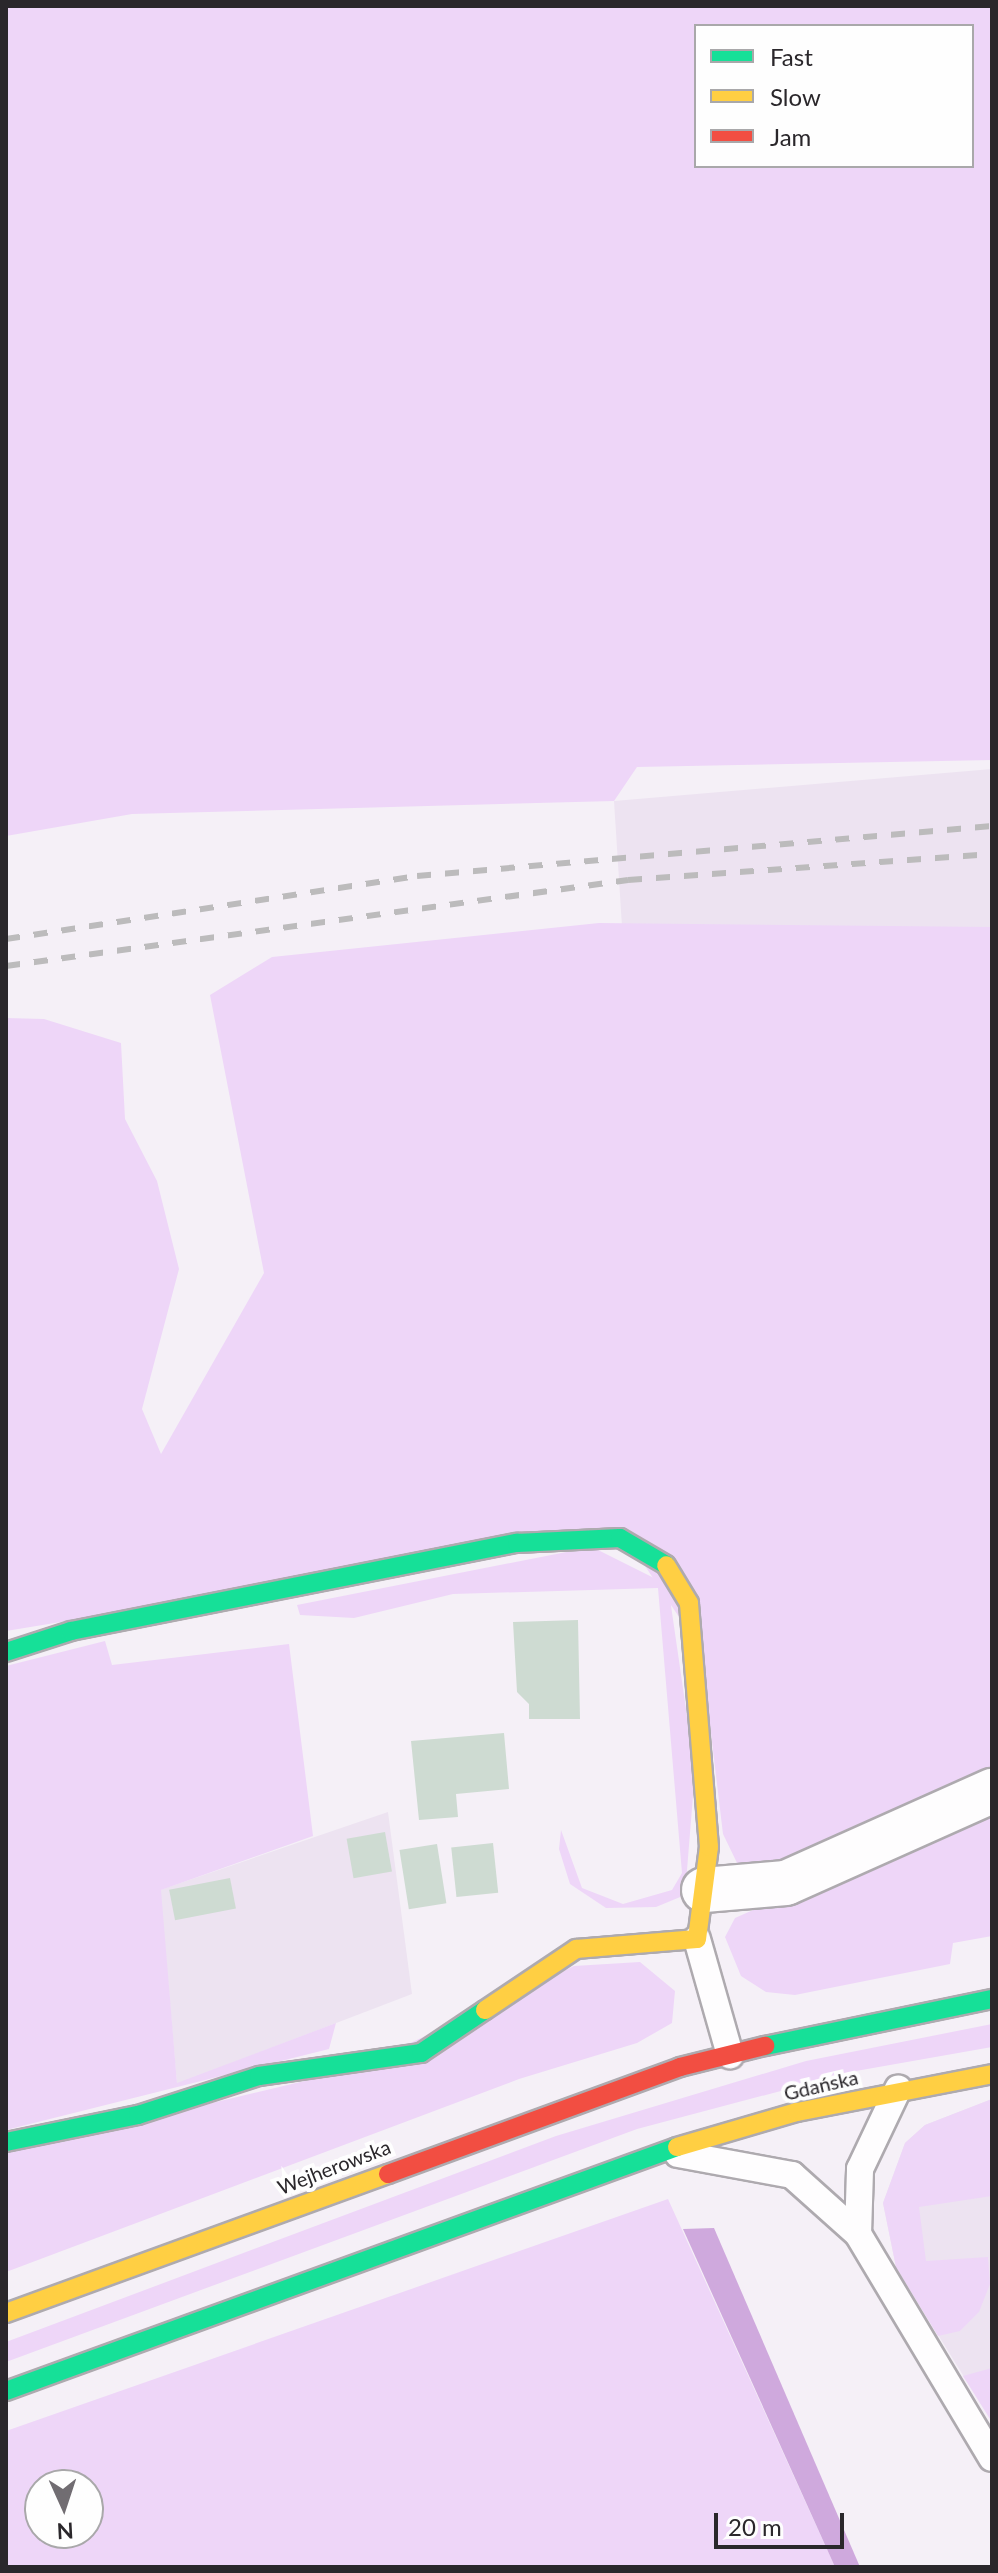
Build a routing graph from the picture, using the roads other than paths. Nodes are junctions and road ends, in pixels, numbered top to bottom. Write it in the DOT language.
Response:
graph roads {
  1 [pos="6,1652"];
  2 [pos="992,1791"];
  3 [pos="704,1890"];
  4 [pos="697,1939"];
  5 [pos="992,1999"];
  6 [pos="730,2055"];
  7 [pos="992,2074"];
  8 [pos="898,2089"];
  9 [pos="6,2142"];
  10 [pos="663,2151"];
  11 [pos="858,2234"];
  12 [pos="6,2313"];
  13 [pos="6,2391"];
  14 [pos="992,2458"];
  1 -- 3 [label="main road"];
  2 -- 3 [label="street"];
  3 -- 4 [label="main road"];
  4 -- 6 [label="lane"];
  4 -- 9 [label="main road"];
  5 -- 6 [label="main road"];
  6 -- 12 [label="main road, Wejherowska"];
  7 -- 8 [label="main road, Gdańska"];
  8 -- 10 [label="main road, Gdańska"];
  8 -- 11 [label="lane"];
  10 -- 11 [label="lane"];
  10 -- 13 [label="main road"];
  11 -- 14 [label="lane"];
}
